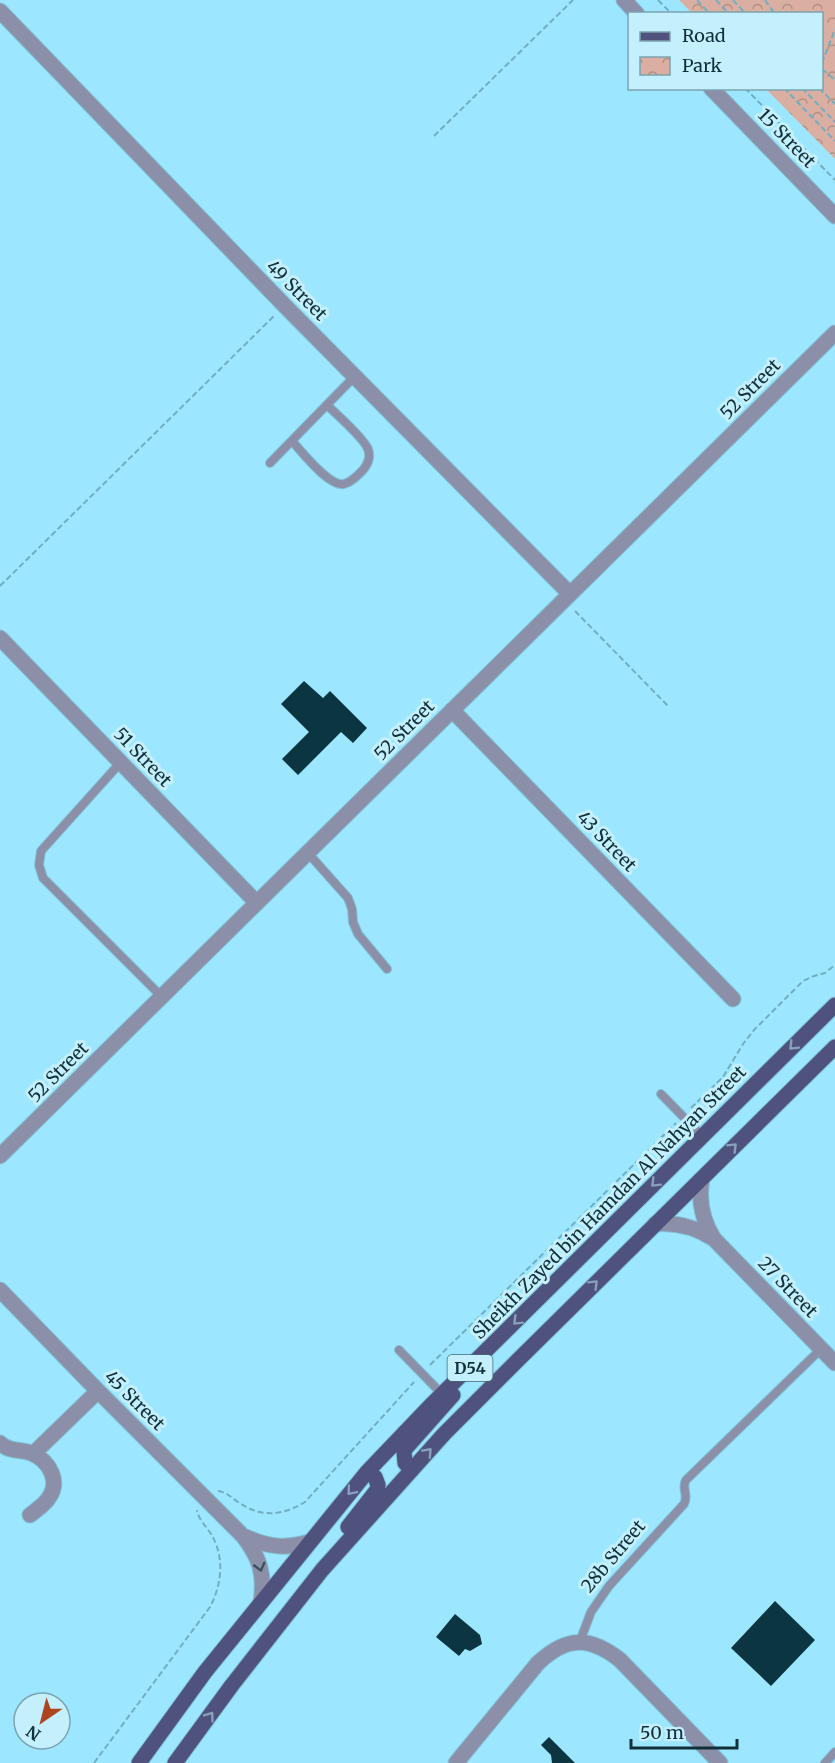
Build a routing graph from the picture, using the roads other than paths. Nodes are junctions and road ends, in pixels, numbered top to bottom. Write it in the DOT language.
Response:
graph roads {
  1 [pos="624,0"];
  2 [pos="0,11"];
  3 [pos="635,12"];
  4 [pos="713,90"];
  5 [pos="835,216"];
  6 [pos="835,333"];
  7 [pos="355,376"];
  8 [pos="327,405"];
  9 [pos="291,441"];
  10 [pos="270,464"];
  11 [pos="567,597"];
  12 [pos="0,638"];
  13 [pos="452,710"];
  14 [pos="121,762"];
  15 [pos="308,853"];
  16 [pos="257,903"];
  17 [pos="387,969"];
  18 [pos="162,997"];
  19 [pos="733,999"];
  20 [pos="835,1005"];
  21 [pos="835,1047"];
  22 [pos="661,1094"];
  23 [pos="702,1136"];
  24 [pos="0,1156"];
  25 [pos="702,1179"];
  26 [pos="655,1224"];
  27 [pos="714,1239"];
  28 [pos="0,1290"];
  29 [pos="821,1349"];
  30 [pos="399,1350"];
  31 [pos="835,1363"];
  32 [pos="468,1370"];
  33 [pos="98,1391"];
  34 [pos="442,1394"];
  35 [pos="0,1443"];
  36 [pos="33,1454"];
  37 [pos="412,1470"];
  38 [pos="367,1472"];
  39 [pos="30,1515"];
  40 [pos="243,1536"];
  41 [pos="309,1542"];
  42 [pos="322,1570"];
  43 [pos="261,1602"];
  44 [pos="580,1641"];
  45 [pos="835,1752"];
  46 [pos="139,1763"];
  47 [pos="176,1763"];
  48 [pos="456,1763"];
  49 [pos="720,1763"];
  50 [pos="825,1763"];
  1 -- 3 [label="street"];
  2 -- 7 [label="street, 49 Street"];
  4 -- 5 [label="street, 15 Street"];
  6 -- 11 [label="street, 52 Street"];
  7 -- 8 [label="lane"];
  7 -- 11 [label="street, 49 Street"];
  8 -- 9 [label="lane"];
  8 -- 9 [label="lane"];
  9 -- 10 [label="lane"];
  11 -- 13 [label="street, 52 Street"];
  12 -- 14 [label="street, 51 Street"];
  13 -- 15 [label="street, 52 Street"];
  13 -- 19 [label="street, 43 Street"];
  14 -- 16 [label="street, 51 Street"];
  14 -- 18 [label="lane"];
  15 -- 16 [label="street, 52 Street"];
  15 -- 17 [label="lane"];
  16 -- 18 [label="street, 52 Street"];
  18 -- 24 [label="street, 52 Street"];
  20 -- 23 [label="main road, Sheikh Zayed bin Hamdan Al Nahyan Street / D54, one-way"];
  25 -- 21 [label="main road, D54, one-way"];
  22 -- 23 [label="lane"];
  23 -- 32 [label="main road, Sheikh Zayed bin Hamdan Al Nahyan Street / D54, one-way"];
  25 -- 26 [label="main road, D54"];
  25 -- 27 [label="street, 27 Street"];
  26 -- 27 [label="street, 27 Street"];
  37 -- 26 [label="main road, D54, one-way"];
  27 -- 29 [label="street, 27 Street"];
  28 -- 33 [label="street, 45 Street"];
  29 -- 31 [label="street, 27 Street"];
  29 -- 44 [label="lane, 28b Street"];
  30 -- 34 [label="lane"];
  32 -- 34 [label="main road, Sheikh Zayed bin Hamdan Al Nahyan Street / D54"];
  32 -- 37 [label="main road"];
  33 -- 36 [label="street"];
  33 -- 40 [label="street, 45 Street"];
  34 -- 38 [label="main road, Sheikh Zayed bin Hamdan Al Nahyan Street / D54"];
  35 -- 36 [label="street"];
  36 -- 39 [label="street"];
  37 -- 42 [label="main road, D54"];
  38 -- 41 [label="main road, Sheikh Zayed bin Hamdan Al Nahyan Street / D54, one-way"];
  38 -- 42 [label="main road"];
  40 -- 41 [label="street, 45 Street"];
  40 -- 43 [label="street, 45 Street, one-way"];
  41 -- 43 [label="main road, Sheikh Zayed bin Hamdan Al Nahyan Street / D54"];
  47 -- 42 [label="main road, D54, one-way"];
  43 -- 46 [label="main road, Sheikh Zayed bin Hamdan Al Nahyan Street / D54"];
  44 -- 48 [label="street"];
  44 -- 49 [label="street"];
  45 -- 50 [label="lane"];
}
